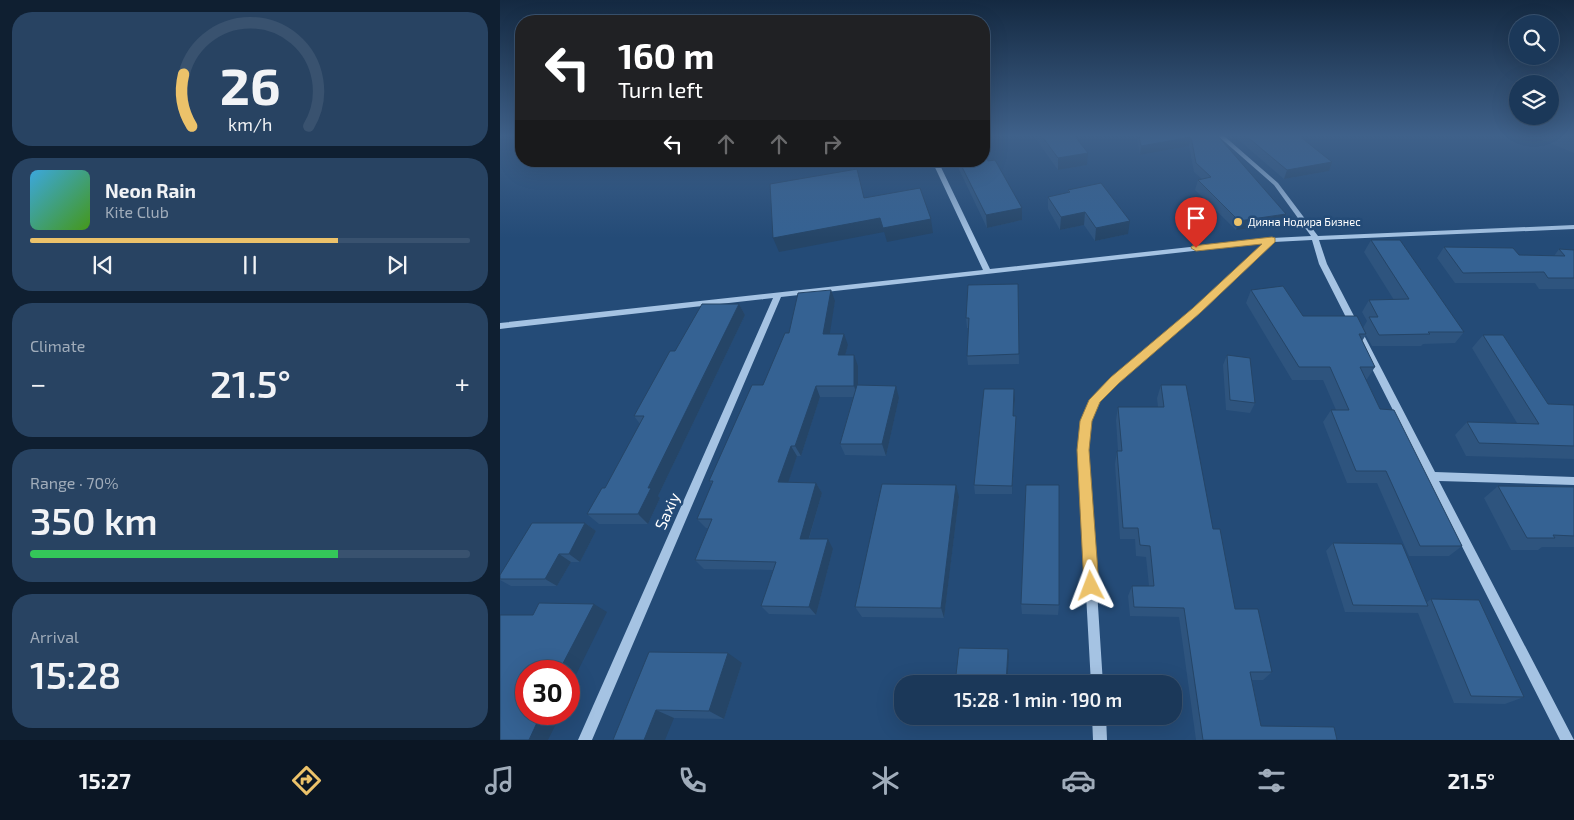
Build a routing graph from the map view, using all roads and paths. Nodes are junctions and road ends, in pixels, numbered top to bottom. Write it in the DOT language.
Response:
graph roads {
  1 [pos="939,170"];
  2 [pos="1259,170"];
  3 [pos="1574,227"];
  4 [pos="1315,237"];
  5 [pos="1272,240"];
  6 [pos="987,271"];
  7 [pos="778,295"];
  8 [pos="500,326"];
  9 [pos="1432,476"];
  10 [pos="1574,481"];
  11 [pos="1096,675"];
  12 [pos="1099,725"];
  13 [pos="584,740"];
  14 [pos="1100,740"];
  15 [pos="1567,740"];
  1 -- 6 [label="street"];
  2 -- 4 [label="street"];
  3 -- 4 [label="street"];
  4 -- 5 [label="street"];
  4 -- 9 [label="street"];
  5 -- 6 [label="street"];
  5 -- 11 [label="street"];
  6 -- 7 [label="street"];
  7 -- 8 [label="street"];
  7 -- 13 [label="street, Saxiy"];
  9 -- 10 [label="street"];
  9 -- 15 [label="street"];
  12 -- 14 [label="street"];
}
